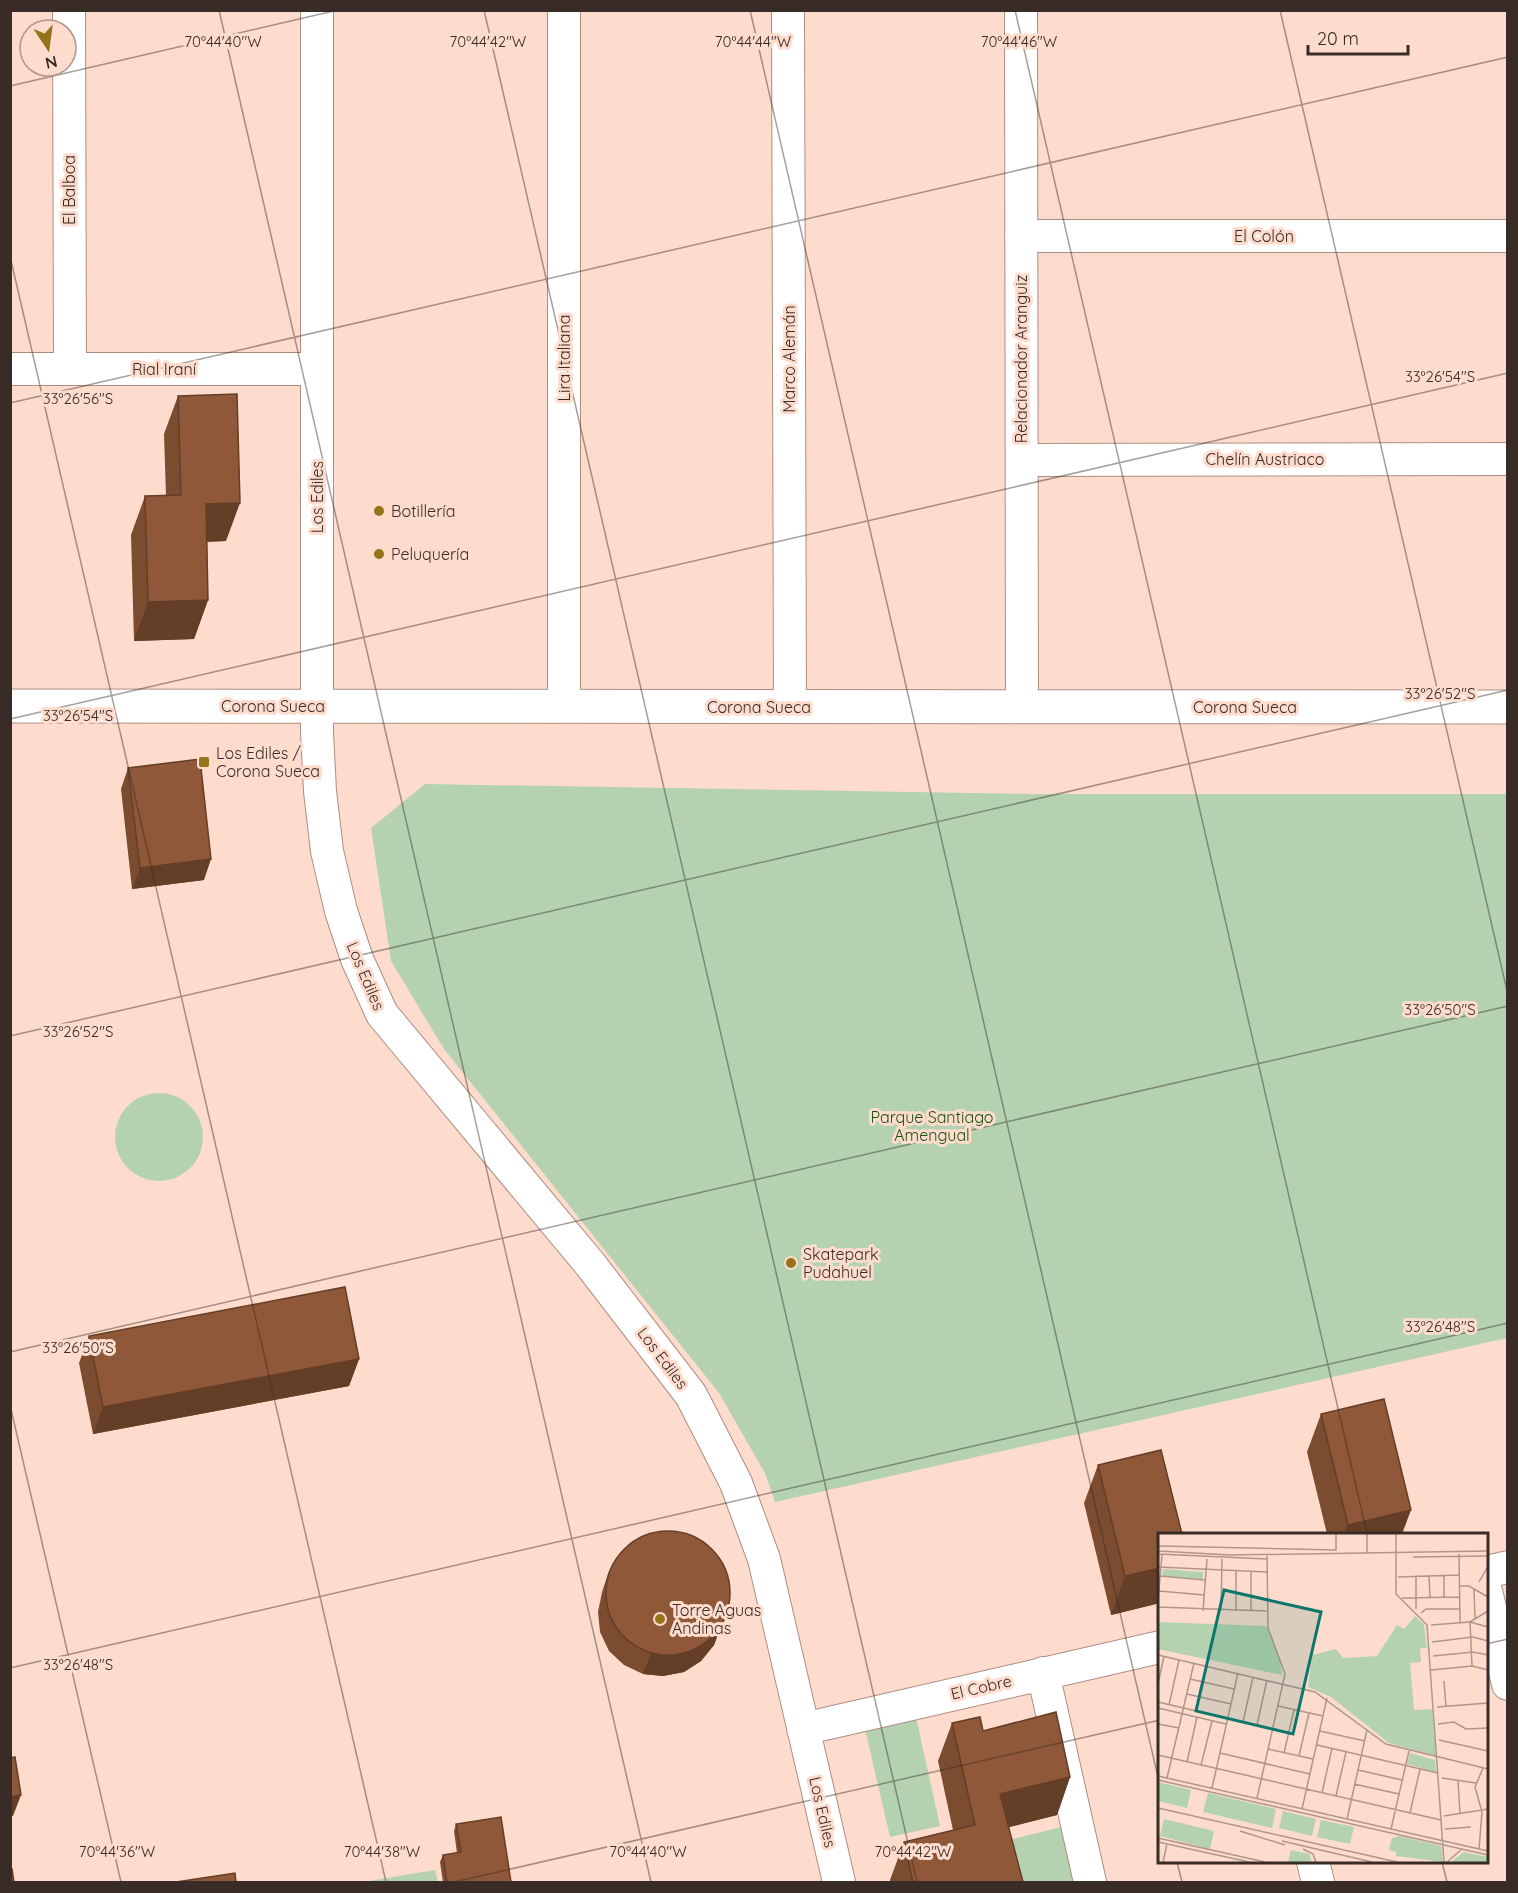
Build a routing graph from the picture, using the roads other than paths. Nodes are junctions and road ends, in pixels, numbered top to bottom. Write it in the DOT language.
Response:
graph roads {
  1 [pos="69,10"];
  2 [pos="317,10"];
  3 [pos="564,10"];
  4 [pos="788,10"];
  5 [pos="1021,10"];
  6 [pos="1021,236"];
  7 [pos="1508,236"];
  8 [pos="10,369"];
  9 [pos="70,369"];
  10 [pos="317,369"];
  11 [pos="1508,459"];
  12 [pos="1022,460"];
  13 [pos="10,706"];
  14 [pos="564,706"];
  15 [pos="317,707"];
  16 [pos="790,707"];
  17 [pos="1022,707"];
  18 [pos="1508,707"];
  19 [pos="1508,1567"];
  20 [pos="1488,1572"];
  21 [pos="1488,1599"];
  22 [pos="1158,1647"];
  23 [pos="1043,1673"];
  24 [pos="1508,1684"];
  25 [pos="803,1729"];
  26 [pos="1313,1863"];
  27 [pos="839,1882"];
  28 [pos="1090,1882"];
  29 [pos="1318,1882"];
  1 -- 9 [label="street, El Balboa"];
  2 -- 10 [label="street, Los Ediles"];
  3 -- 14 [label="street, Lira Italiana"];
  4 -- 16 [label="street, Marco Alemán"];
  5 -- 6 [label="street, Relacionador Aranguiz"];
  6 -- 7 [label="street, El Colón"];
  6 -- 12 [label="street, Relacionador Aranguiz"];
  8 -- 9 [label="street, Rial Iraní"];
  9 -- 10 [label="street, Rial Iraní"];
  10 -- 15 [label="street, Los Ediles"];
  11 -- 12 [label="street, Chelín Austriaco"];
  12 -- 17 [label="street, Relacionador Aranguiz"];
  13 -- 15 [label="street, Corona Sueca"];
  14 -- 15 [label="street, Corona Sueca"];
  14 -- 16 [label="street, Corona Sueca"];
  15 -- 25 [label="street, Los Ediles"];
  16 -- 17 [label="street, Corona Sueca"];
  17 -- 18 [label="street, Corona Sueca"];
  19 -- 20 [label="street"];
  21 -- 24 [label="street"];
  22 -- 23 [label="street, El Cobre"];
  23 -- 25 [label="street, El Cobre"];
  23 -- 28 [label="street"];
  25 -- 27 [label="street, Los Ediles"];
  26 -- 29 [label="street"];
}
